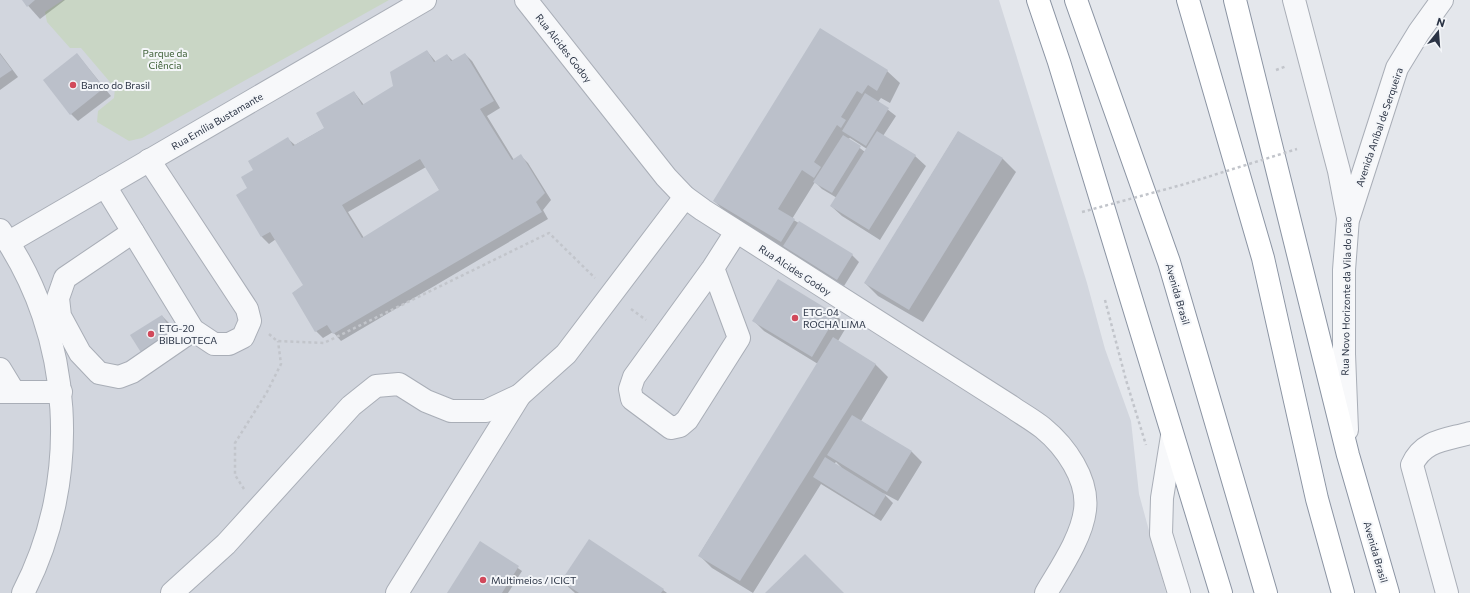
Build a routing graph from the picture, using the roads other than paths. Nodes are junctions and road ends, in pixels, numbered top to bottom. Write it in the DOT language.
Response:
graph roads {
  1 [pos="425,0"];
  2 [pos="526,0"];
  3 [pos="1038,0"];
  4 [pos="1076,0"];
  5 [pos="1188,0"];
  6 [pos="1235,0"];
  7 [pos="1294,0"];
  8 [pos="1442,0"];
  9 [pos="149,160"];
  10 [pos="105,186"];
  11 [pos="685,197"];
  12 [pos="1348,218"];
  13 [pos="133,232"];
  14 [pos="736,232"];
  15 [pos="4,235"];
  16 [pos="713,268"];
  17 [pos="193,330"];
  18 [pos="0,369"];
  19 [pos="7,392"];
  20 [pos="61,392"];
  21 [pos="520,395"];
  22 [pos="1470,433"];
  23 [pos="1172,436"];
  24 [pos="1348,455"];
  25 [pos="23,593"];
  26 [pos="173,593"];
  27 [pos="397,593"];
  28 [pos="1046,593"];
  29 [pos="1178,593"];
  30 [pos="1221,593"];
  31 [pos="1266,593"];
  32 [pos="1343,593"];
  33 [pos="1388,593"];
  34 [pos="1447,593"];
  1 -- 9 [label="street, Rua Emília Bustamante"];
  2 -- 11 [label="street, Rua Alcides Godoy"];
  3 -- 23 [label="highway"];
  4 -- 31 [label="highway, Avenida Brasil"];
  5 -- 32 [label="highway"];
  6 -- 24 [label="highway, Avenida Brasil"];
  7 -- 12 [label="street, Rua Novo Horizonte da Vila do João"];
  8 -- 12 [label="street, Avenida Aníbal de Serqueira"];
  9 -- 10 [label="street, Rua Emília Bustamante"];
  9 -- 17 [label="street"];
  10 -- 13 [label="street"];
  10 -- 15 [label="street, Rua Emília Bustamante"];
  11 -- 14 [label="street, Rua Alcides Godoy"];
  11 -- 21 [label="street"];
  12 -- 24 [label="street, Rua Novo Horizonte da Vila do João"];
  13 -- 17 [label="street"];
  13 -- 17 [label="street"];
  14 -- 16 [label="street"];
  14 -- 28 [label="street, Rua Alcides Godoy"];
  15 -- 20 [label="street"];
  16 -- 16 [label="street"];
  18 -- 19 [label="street"];
  19 -- 20 [label="street"];
  20 -- 25 [label="street"];
  21 -- 26 [label="street"];
  21 -- 27 [label="street"];
  22 -- 34 [label="street"];
  23 -- 29 [label="street"];
  23 -- 30 [label="highway"];
  24 -- 33 [label="highway, Avenida Brasil"];
}
